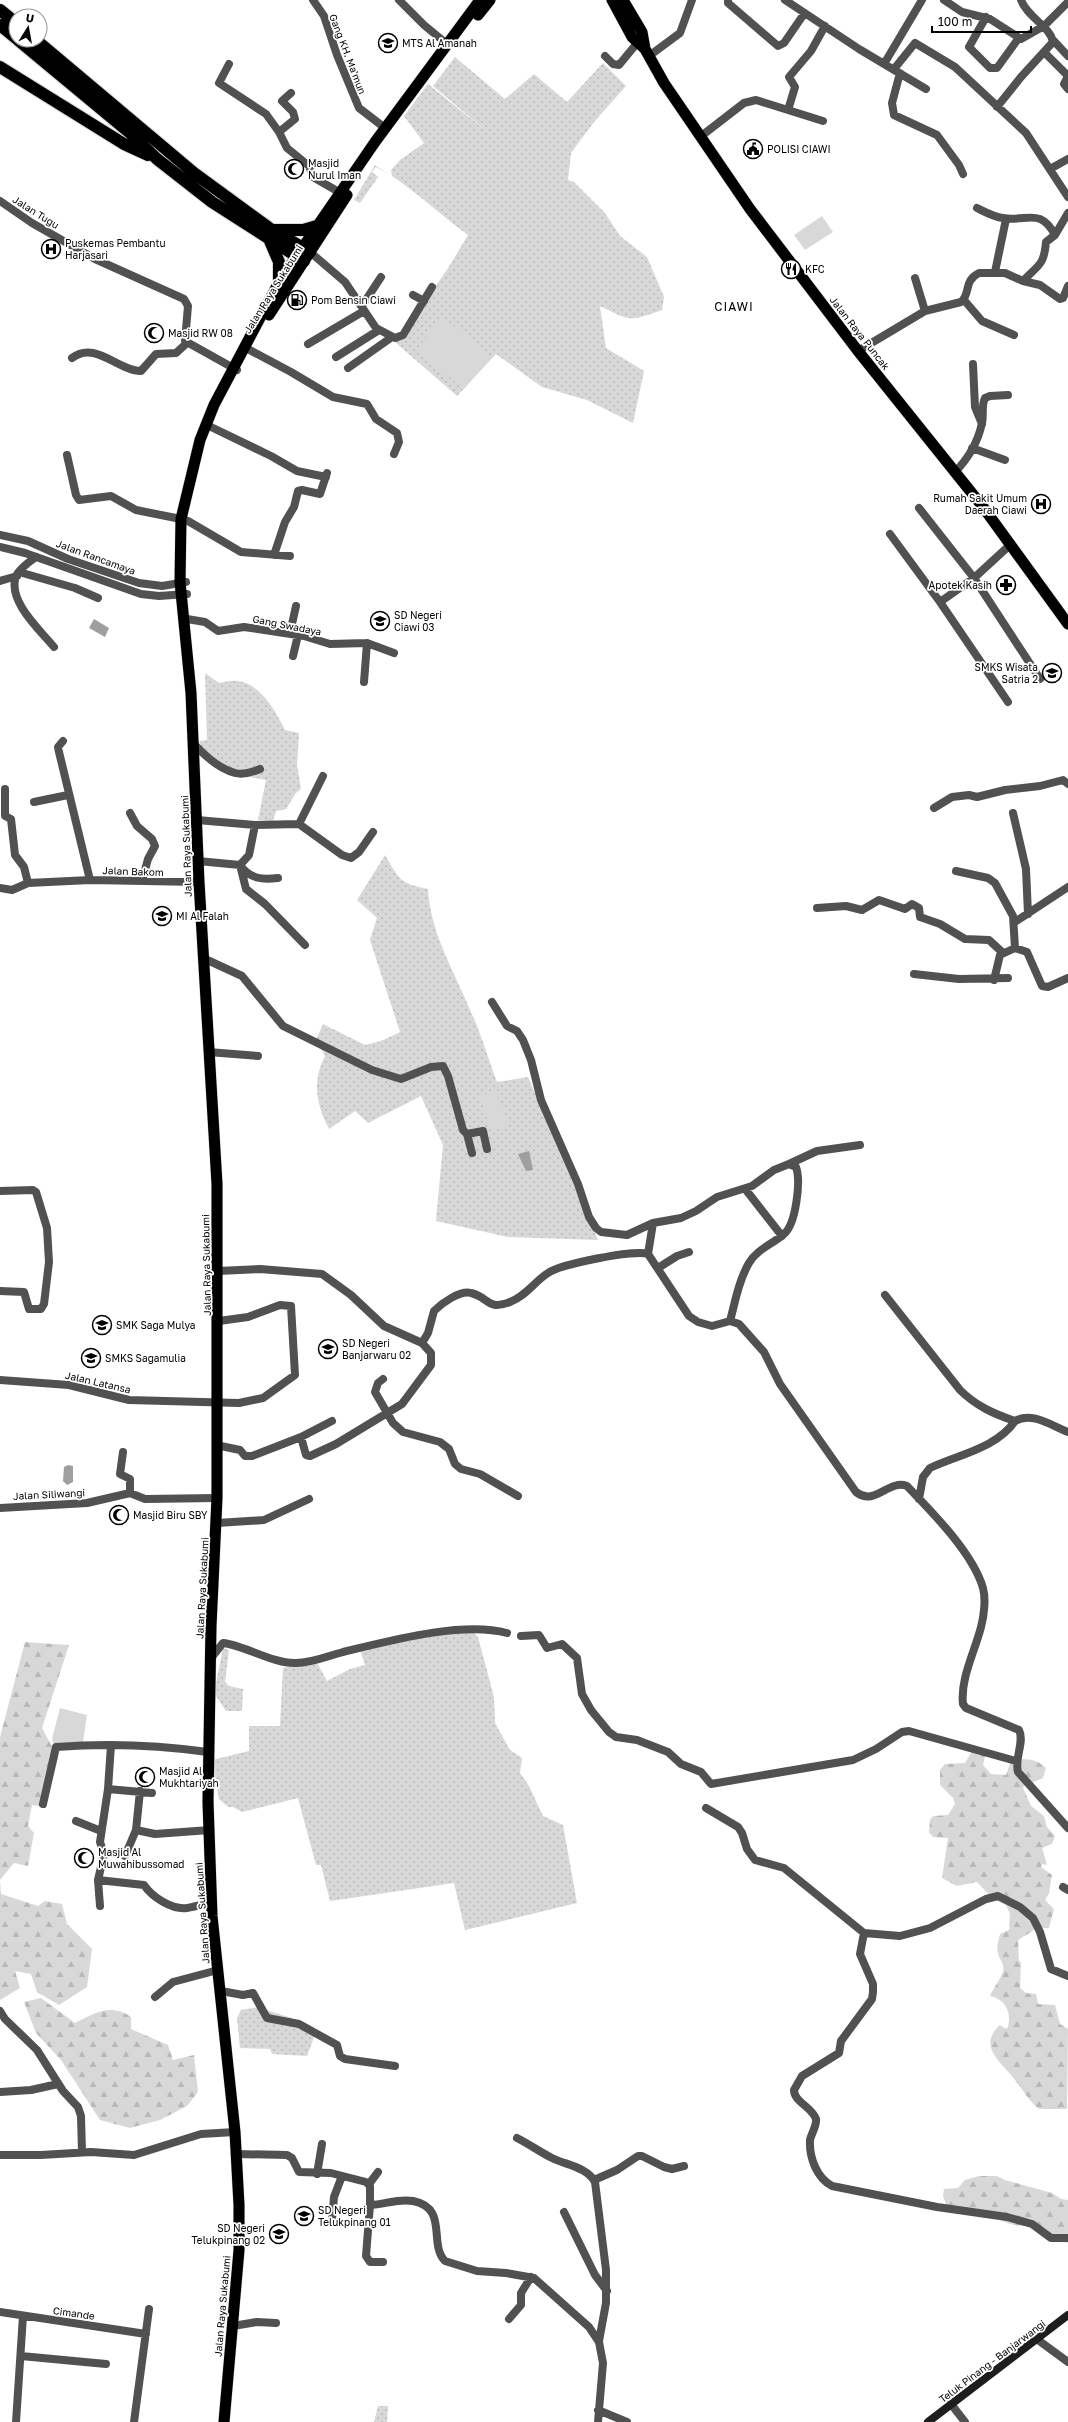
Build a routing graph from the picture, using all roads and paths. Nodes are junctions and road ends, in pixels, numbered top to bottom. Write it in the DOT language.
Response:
graph roads {
  1 [pos="313,0"];
  2 [pos="399,0"];
  3 [pos="480,0"];
  4 [pos="490,0"];
  5 [pos="612,0"];
  6 [pos="623,0"];
  7 [pos="692,0"];
  8 [pos="728,0"];
  9 [pos="785,0"];
  10 [pos="922,0"];
  11 [pos="944,0"];
  12 [pos="1021,0"];
  13 [pos="1068,2"];
  14 [pos="0,10"];
  15 [pos="804,14"];
  16 [pos="8,16"];
  17 [pos="986,17"];
  18 [pos="0,25"];
  19 [pos="825,26"];
  20 [pos="1044,26"];
  21 [pos="8,32"];
  22 [pos="902,34"];
  23 [pos="1018,39"];
  24 [pos="911,40"];
  25 [pos="1053,40"];
  26 [pos="446,44"];
  27 [pos="28,48"];
  28 [pos="46,48"];
  29 [pos="644,49"];
  30 [pos="1045,53"];
  31 [pos="605,56"];
  32 [pos="1068,56"];
  33 [pos="229,64"];
  34 [pos="884,64"];
  35 [pos="0,67"];
  36 [pos="897,71"];
  37 [pos="926,89"];
  38 [pos="1068,89"];
  39 [pos="291,94"];
  40 [pos="997,107"];
  41 [pos="788,110"];
  42 [pos="823,121"];
  43 [pos="384,128"];
  44 [pos="279,132"];
  45 [pos="700,137"];
  46 [pos="157,159"];
  47 [pos="1068,159"];
  48 [pos="1050,169"];
  49 [pos="963,174"];
  50 [pos="343,195"];
  51 [pos="1068,197"];
  52 [pos="0,201"];
  53 [pos="977,208"];
  54 [pos="1068,213"];
  55 [pos="1006,219"];
  56 [pos="317,226"];
  57 [pos="270,234"];
  58 [pos="1055,235"];
  59 [pos="303,254"];
  60 [pos="995,272"];
  61 [pos="380,277"];
  62 [pos="916,278"];
  63 [pos="1023,281"];
  64 [pos="278,282"];
  65 [pos="1068,286"];
  66 [pos="432,287"];
  67 [pos="412,295"];
  68 [pos="964,300"];
  69 [pos="424,301"];
  70 [pos="363,308"];
  71 [pos="925,311"];
  72 [pos="379,330"];
  73 [pos="1014,335"];
  74 [pos="392,337"];
  75 [pos="187,343"];
  76 [pos="308,344"];
  77 [pos="247,348"];
  78 [pos="858,351"];
  79 [pos="336,357"];
  80 [pos="72,358"];
  81 [pos="973,364"];
  82 [pos="348,368"];
  83 [pos="234,369"];
  84 [pos="1008,395"];
  85 [pos="982,425"];
  86 [pos="211,427"];
  87 [pos="972,448"];
  88 [pos="394,454"];
  89 [pos="67,455"];
  90 [pos="1005,460"];
  91 [pos="954,473"];
  92 [pos="919,508"];
  93 [pos="184,520"];
  94 [pos="890,534"];
  95 [pos="0,535"];
  96 [pos="1011,544"];
  97 [pos="0,547"];
  98 [pos="274,555"];
  99 [pos="290,556"];
  100 [pos="36,557"];
  101 [pos="18,574"];
  102 [pos="974,578"];
  103 [pos="0,581"];
  104 [pos="183,582"];
  105 [pos="184,594"];
  106 [pos="98,598"];
  107 [pos="940,602"];
  108 [pos="296,606"];
  109 [pos="187,619"];
  110 [pos="1068,624"];
  111 [pos="186,634"];
  112 [pos="294,634"];
  113 [pos="367,643"];
  114 [pos="54,647"];
  115 [pos="394,653"];
  116 [pos="294,656"];
  117 [pos="1040,678"];
  118 [pos="364,682"];
  119 [pos="1008,702"];
  120 [pos="63,741"];
  121 [pos="194,744"];
  122 [pos="260,769"];
  123 [pos="323,776"];
  124 [pos="1068,784"];
  125 [pos="5,789"];
  126 [pos="68,794"];
  127 [pos="34,802"];
  128 [pos="934,808"];
  129 [pos="130,813"];
  130 [pos="1013,813"];
  131 [pos="197,820"];
  132 [pos="299,824"];
  133 [pos="255,825"];
  134 [pos="373,832"];
  135 [pos="198,861"];
  136 [pos="240,865"];
  137 [pos="956,871"];
  138 [pos="278,878"];
  139 [pos="90,880"];
  140 [pos="142,881"];
  141 [pos="199,882"];
  142 [pos="28,883"];
  143 [pos="1068,887"];
  144 [pos="0,888"];
  145 [pos="817,908"];
  146 [pos="1028,914"];
  147 [pos="1015,922"];
  148 [pos="305,946"];
  149 [pos="1015,948"];
  150 [pos="1002,952"];
  151 [pos="203,958"];
  152 [pos="914,974"];
  153 [pos="1008,978"];
  154 [pos="1068,978"];
  155 [pos="994,980"];
  156 [pos="492,1002"];
  157 [pos="208,1052"];
  158 [pos="258,1056"];
  159 [pos="467,1134"];
  160 [pos="860,1145"];
  161 [pos="487,1149"];
  162 [pos="472,1153"];
  163 [pos="789,1164"];
  164 [pos="746,1190"];
  165 [pos="0,1191"];
  166 [pos="652,1223"];
  167 [pos="782,1236"];
  168 [pos="689,1252"];
  169 [pos="648,1254"];
  170 [pos="658,1268"];
  171 [pos="218,1271"];
  172 [pos="0,1291"];
  173 [pos="885,1295"];
  174 [pos="219,1321"];
  175 [pos="730,1321"];
  176 [pos="422,1343"];
  177 [pos="383,1379"];
  178 [pos="0,1380"];
  179 [pos="216,1403"];
  180 [pos="387,1413"];
  181 [pos="332,1421"];
  182 [pos="1015,1421"];
  183 [pos="1068,1432"];
  184 [pos="301,1437"];
  185 [pos="216,1445"];
  186 [pos="123,1452"];
  187 [pos="130,1493"];
  188 [pos="518,1496"];
  189 [pos="217,1498"];
  190 [pos="919,1499"];
  191 [pos="309,1500"];
  192 [pos="0,1508"];
  193 [pos="217,1523"];
  194 [pos="507,1633"];
  195 [pos="521,1636"];
  196 [pos="212,1657"];
  197 [pos="111,1745"];
  198 [pos="208,1752"];
  199 [pos="1016,1761"];
  200 [pos="108,1789"];
  201 [pos="140,1791"];
  202 [pos="152,1793"];
  203 [pos="43,1804"];
  204 [pos="706,1808"];
  205 [pos="76,1821"];
  206 [pos="1068,1828"];
  207 [pos="136,1830"];
  208 [pos="210,1830"];
  209 [pos="101,1831"];
  210 [pos="125,1856"];
  211 [pos="98,1880"];
  212 [pos="212,1902"];
  213 [pos="100,1906"];
  214 [pos="864,1933"];
  215 [pos="218,1970"];
  216 [pos="1068,1976"];
  217 [pos="221,1991"];
  218 [pos="155,1997"];
  219 [pos="0,2011"];
  220 [pos="395,2066"];
  221 [pos="58,2084"];
  222 [pos="0,2092"];
  223 [pos="235,2132"];
  224 [pos="517,2138"];
  225 [pos="322,2144"];
  226 [pos="82,2152"];
  227 [pos="236,2154"];
  228 [pos="0,2155"];
  229 [pos="684,2166"];
  230 [pos="378,2172"];
  231 [pos="317,2174"];
  232 [pos="342,2176"];
  233 [pos="594,2180"];
  234 [pos="370,2184"];
  235 [pos="370,2205"];
  236 [pos="564,2212"];
  237 [pos="332,2219"];
  238 [pos="1068,2238"];
  239 [pos="383,2262"];
  240 [pos="531,2277"];
  241 [pos="607,2291"];
  242 [pos="149,2309"];
  243 [pos="0,2312"];
  244 [pos="24,2316"];
  245 [pos="1068,2316"];
  246 [pos="510,2318"];
  247 [pos="276,2322"];
  248 [pos="233,2326"];
  249 [pos="146,2334"];
  250 [pos="1038,2340"];
  251 [pos="599,2342"];
  252 [pos="21,2356"];
  253 [pos="1068,2362"];
  254 [pos="106,2364"];
  255 [pos="951,2404"];
  256 [pos="598,2410"];
  257 [pos="16,2422"];
  258 [pos="134,2422"];
  259 [pos="224,2422"];
  260 [pos="598,2422"];
  261 [pos="627,2422"];
  262 [pos="928,2422"];
  263 [pos="965,2422"];
  1 -- 43 [label="street, Gang KH. Ma'mun"];
  2 -- 26 [label="street"];
  3 -- 26 [label="highway, Jalan Raya Sukabumi"];
  4 -- 50 [label="highway, Jalan Raya Sukabumi"];
  5 -- 29 [label="highway"];
  6 -- 29 [label="highway"];
  7 -- 29 [label="street"];
  8 -- 15 [label="street"];
  9 -- 15 [label="street"];
  10 -- 22 [label="street"];
  11 -- 17 [label="street"];
  12 -- 20 [label="street"];
  13 -- 20 [label="street"];
  14 -- 16 [label="highway"];
  15 -- 19 [label="street"];
  17 -- 23 [label="street"];
  17 -- 23 [label="street"];
  18 -- 21 [label="highway"];
  19 -- 34 [label="street"];
  19 -- 41 [label="street"];
  20 -- 23 [label="street"];
  20 -- 25 [label="street"];
  22 -- 24 [label="street"];
  22 -- 34 [label="street"];
  25 -- 30 [label="street"];
  25 -- 32 [label="street"];
  26 -- 43 [label="highway, Jalan Raya Sukabumi"];
  27 -- 46 [label="highway"];
  28 -- 57 [label="highway"];
  29 -- 31 [label="street"];
  29 -- 45 [label="highway, Jalan Raya Puncak"];
  30 -- 38 [label="street"];
  30 -- 40 [label="street"];
  33 -- 44 [label="street"];
  34 -- 36 [label="street"];
  35 -- 46 [label="highway"];
  36 -- 37 [label="street"];
  36 -- 40 [label="street"];
  36 -- 49 [label="street"];
  39 -- 44 [label="street"];
  40 -- 48 [label="street"];
  41 -- 42 [label="street"];
  41 -- 45 [label="street"];
  43 -- 50 [label="highway, Jalan Raya Sukabumi"];
  44 -- 50 [label="street"];
  45 -- 78 [label="highway, Jalan Raya Puncak"];
  46 -- 57 [label="highway"];
  47 -- 48 [label="street"];
  48 -- 51 [label="street"];
  50 -- 56 [label="highway, Jalan Raya Sukabumi"];
  50 -- 59 [label="highway, Jalan Raya Sukabumi"];
  52 -- 75 [label="street, Jalan Tugu"];
  53 -- 55 [label="street"];
  54 -- 58 [label="street"];
  55 -- 58 [label="street"];
  55 -- 60 [label="street"];
  56 -- 57 [label="highway"];
  56 -- 59 [label="highway, Jalan Raya Sukabumi"];
  57 -- 59 [label="highway"];
  57 -- 64 [label="highway"];
  58 -- 63 [label="street"];
  59 -- 64 [label="highway, Jalan Raya Sukabumi"];
  59 -- 70 [label="street"];
  59 -- 77 [label="highway, Jalan Raya Sukabumi"];
  60 -- 63 [label="street"];
  60 -- 68 [label="street"];
  61 -- 70 [label="street"];
  62 -- 71 [label="street"];
  63 -- 65 [label="street"];
  64 -- 77 [label="highway, Jalan Raya Sukabumi"];
  66 -- 69 [label="street"];
  67 -- 69 [label="street"];
  68 -- 71 [label="street"];
  68 -- 73 [label="street"];
  69 -- 74 [label="street"];
  70 -- 72 [label="street"];
  70 -- 76 [label="street"];
  71 -- 78 [label="street"];
  72 -- 74 [label="street"];
  72 -- 79 [label="street"];
  74 -- 82 [label="street"];
  75 -- 80 [label="street"];
  75 -- 83 [label="street"];
  77 -- 83 [label="highway, Jalan Raya Sukabumi"];
  77 -- 88 [label="street"];
  78 -- 91 [label="highway, Jalan Raya Puncak"];
  81 -- 85 [label="street"];
  83 -- 86 [label="highway, Jalan Raya Sukabumi"];
  83 -- 93 [label="highway, Jalan Raya Sukabumi"];
  84 -- 85 [label="street"];
  85 -- 87 [label="street"];
  86 -- 93 [label="highway, Jalan Raya Sukabumi"];
  86 -- 98 [label="street"];
  87 -- 90 [label="street"];
  87 -- 91 [label="street"];
  89 -- 93 [label="street"];
  91 -- 96 [label="highway, Jalan Raya Puncak"];
  92 -- 102 [label="street"];
  93 -- 98 [label="street"];
  93 -- 104 [label="highway, Jalan Raya Sukabumi"];
  94 -- 107 [label="street"];
  95 -- 104 [label="street, Jalan Rancamaya"];
  96 -- 102 [label="street"];
  96 -- 110 [label="highway, Jalan Raya Puncak"];
  97 -- 100 [label="street, Jalan Rancamaya"];
  98 -- 99 [label="street"];
  100 -- 101 [label="street"];
  100 -- 105 [label="street, Jalan Rancamaya"];
  101 -- 103 [label="street"];
  101 -- 106 [label="street"];
  101 -- 114 [label="street"];
  102 -- 107 [label="street"];
  102 -- 117 [label="street"];
  104 -- 105 [label="highway, Jalan Raya Sukabumi"];
  105 -- 109 [label="highway, Jalan Raya Sukabumi"];
  105 -- 111 [label="highway, Jalan Raya Sukabumi"];
  107 -- 119 [label="street"];
  108 -- 112 [label="street"];
  109 -- 111 [label="highway, Jalan Raya Sukabumi"];
  109 -- 112 [label="street, Gang Swadaya"];
  111 -- 121 [label="highway, Jalan Raya Sukabumi"];
  112 -- 113 [label="street, Gang Swadaya"];
  112 -- 116 [label="street"];
  113 -- 115 [label="street"];
  113 -- 118 [label="street"];
  120 -- 126 [label="street"];
  121 -- 122 [label="street"];
  121 -- 131 [label="highway, Jalan Raya Sukabumi"];
  123 -- 132 [label="street"];
  124 -- 128 [label="street"];
  125 -- 142 [label="street"];
  126 -- 127 [label="street"];
  126 -- 139 [label="street"];
  129 -- 140 [label="street"];
  130 -- 146 [label="street"];
  131 -- 133 [label="street"];
  131 -- 135 [label="highway, Jalan Raya Sukabumi"];
  132 -- 133 [label="street"];
  132 -- 134 [label="street"];
  133 -- 136 [label="street"];
  135 -- 136 [label="street"];
  135 -- 141 [label="highway, Jalan Raya Sukabumi"];
  136 -- 138 [label="street"];
  136 -- 148 [label="street"];
  137 -- 147 [label="street"];
  139 -- 140 [label="street, Jalan Bakom"];
  139 -- 142 [label="street, Jalan Bakom"];
  140 -- 141 [label="street, Jalan Bakom"];
  141 -- 151 [label="highway, Jalan Raya Sukabumi"];
  142 -- 144 [label="street, Jalan Bakom"];
  143 -- 146 [label="street"];
  145 -- 150 [label="street"];
  146 -- 147 [label="street"];
  147 -- 149 [label="street"];
  149 -- 150 [label="street"];
  149 -- 154 [label="street"];
  150 -- 155 [label="street"];
  151 -- 157 [label="highway, Jalan Raya Sukabumi"];
  151 -- 159 [label="street"];
  152 -- 155 [label="street"];
  153 -- 155 [label="street"];
  156 -- 166 [label="street"];
  157 -- 158 [label="street"];
  157 -- 171 [label="highway, Jalan Raya Sukabumi"];
  159 -- 161 [label="street"];
  159 -- 162 [label="street"];
  160 -- 163 [label="street"];
  163 -- 164 [label="street"];
  163 -- 167 [label="street"];
  164 -- 166 [label="street"];
  164 -- 167 [label="street"];
  165 -- 172 [label="street"];
  166 -- 169 [label="street"];
  167 -- 175 [label="street"];
  168 -- 170 [label="street"];
  169 -- 170 [label="street"];
  169 -- 176 [label="street"];
  170 -- 175 [label="street"];
  171 -- 174 [label="highway, Jalan Raya Sukabumi"];
  171 -- 176 [label="street"];
  173 -- 182 [label="street"];
  174 -- 179 [label="highway, Jalan Raya Sukabumi"];
  174 -- 179 [label="street, Jalan Latansa"];
  175 -- 190 [label="street"];
  176 -- 180 [label="street"];
  177 -- 180 [label="street"];
  178 -- 179 [label="street, Jalan Latansa"];
  179 -- 185 [label="highway, Jalan Raya Sukabumi"];
  180 -- 184 [label="street"];
  180 -- 188 [label="street"];
  181 -- 184 [label="street"];
  182 -- 183 [label="street"];
  182 -- 190 [label="street"];
  184 -- 185 [label="street"];
  185 -- 189 [label="highway, Jalan Raya Sukabumi"];
  186 -- 187 [label="street"];
  187 -- 189 [label="street"];
  187 -- 192 [label="street, Jalan Siliwangi"];
  189 -- 193 [label="highway, Jalan Raya Sukabumi"];
  190 -- 199 [label="street"];
  191 -- 193 [label="street"];
  193 -- 196 [label="highway, Jalan Raya Sukabumi"];
  194 -- 196 [label="street"];
  195 -- 199 [label="street"];
  196 -- 198 [label="highway, Jalan Raya Sukabumi"];
  197 -- 198 [label="street"];
  197 -- 200 [label="street"];
  197 -- 203 [label="street"];
  198 -- 208 [label="highway, Jalan Raya Sukabumi"];
  199 -- 206 [label="street"];
  200 -- 201 [label="street"];
  200 -- 209 [label="street"];
  201 -- 202 [label="street"];
  201 -- 207 [label="street"];
  204 -- 214 [label="street"];
  205 -- 209 [label="street"];
  207 -- 208 [label="street"];
  207 -- 210 [label="street"];
  208 -- 212 [label="highway, Jalan Raya Sukabumi"];
  209 -- 211 [label="street"];
  211 -- 212 [label="street"];
  211 -- 213 [label="street"];
  212 -- 215 [label="highway, Jalan Raya Sukabumi"];
  214 -- 216 [label="street"];
  214 -- 238 [label="street"];
  215 -- 217 [label="highway, Jalan Raya Sukabumi"];
  215 -- 218 [label="street"];
  217 -- 220 [label="street"];
  217 -- 223 [label="highway, Jalan Raya Sukabumi"];
  219 -- 221 [label="street"];
  221 -- 222 [label="street"];
  221 -- 226 [label="street"];
  223 -- 226 [label="street"];
  223 -- 227 [label="highway, Jalan Raya Sukabumi"];
  224 -- 233 [label="street"];
  225 -- 231 [label="street"];
  226 -- 228 [label="street"];
  227 -- 231 [label="street"];
  227 -- 248 [label="highway, Jalan Raya Sukabumi"];
  229 -- 233 [label="street"];
  230 -- 234 [label="street"];
  231 -- 232 [label="street"];
  232 -- 234 [label="street"];
  232 -- 237 [label="street"];
  233 -- 241 [label="street"];
  234 -- 235 [label="street"];
  235 -- 239 [label="street"];
  235 -- 240 [label="street"];
  236 -- 241 [label="street"];
  240 -- 246 [label="street"];
  240 -- 251 [label="street"];
  241 -- 251 [label="street"];
  242 -- 249 [label="street"];
  243 -- 244 [label="street, Cimande"];
  244 -- 249 [label="street, Cimande"];
  244 -- 252 [label="street"];
  245 -- 250 [label="main road, Teluk Pinang - Banjarwangi"];
  247 -- 248 [label="street"];
  248 -- 259 [label="highway, Jalan Raya Sukabumi"];
  249 -- 258 [label="street"];
  250 -- 253 [label="street"];
  250 -- 255 [label="main road, Teluk Pinang - Banjarwangi"];
  251 -- 256 [label="street"];
  252 -- 254 [label="street"];
  252 -- 257 [label="street"];
  255 -- 262 [label="main road, Teluk Pinang - Banjarwangi"];
  255 -- 263 [label="street"];
  256 -- 260 [label="street"];
  256 -- 261 [label="street"];
}
